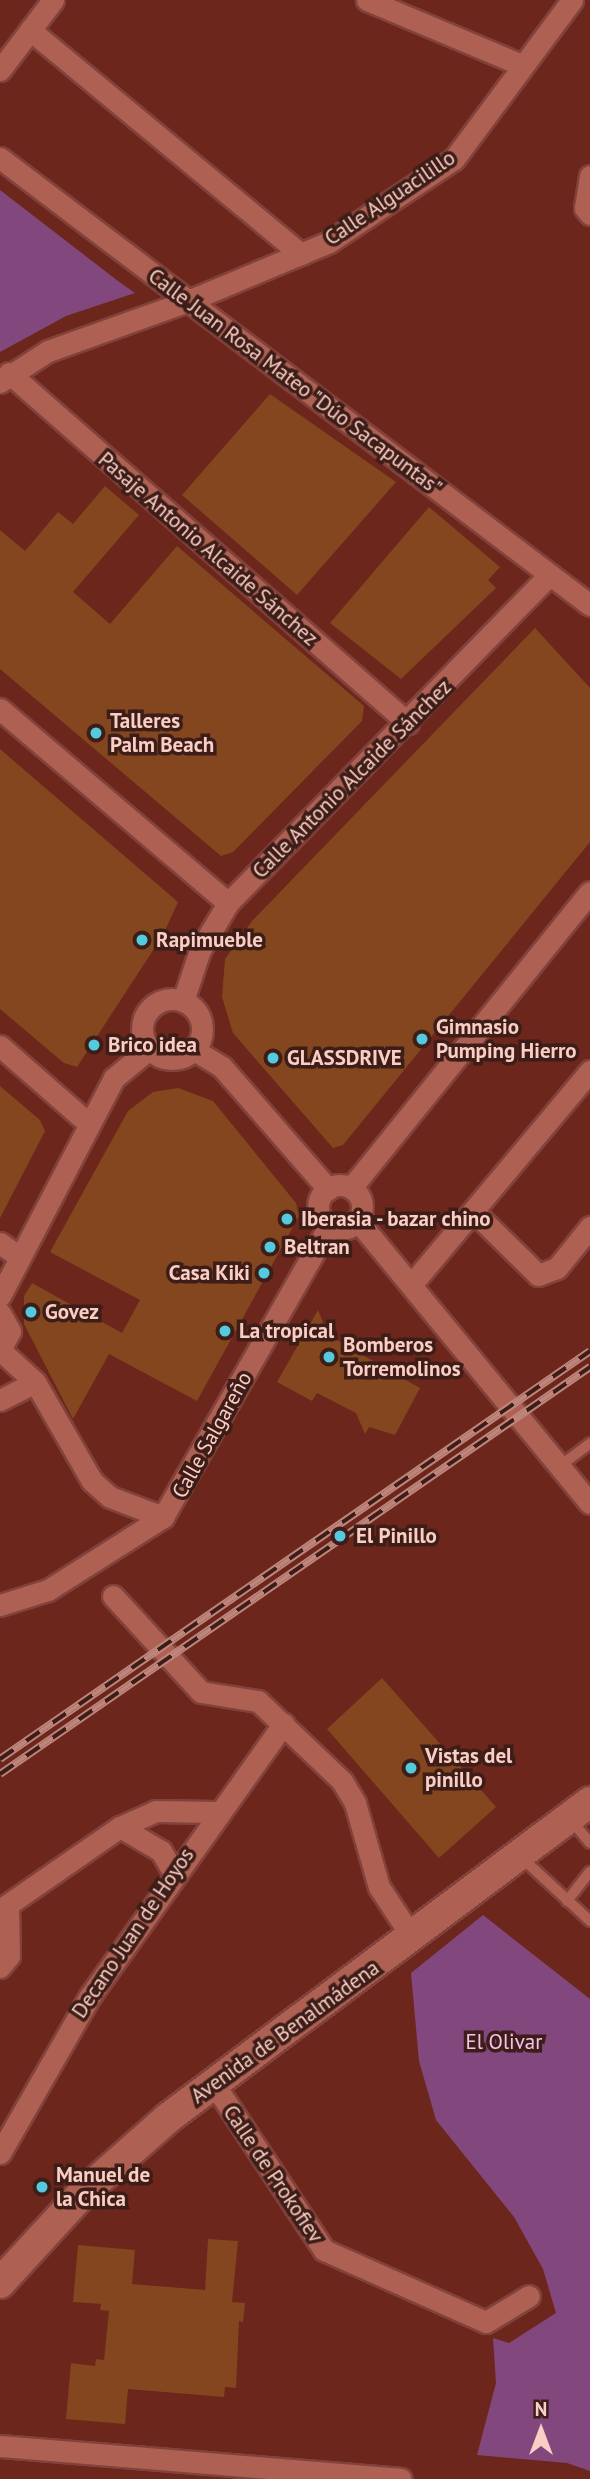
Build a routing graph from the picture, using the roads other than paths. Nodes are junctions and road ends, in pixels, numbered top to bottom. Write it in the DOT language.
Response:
graph roads {
  1 [pos="53,0"];
  2 [pos="367,0"];
  3 [pos="572,0"];
  4 [pos="30,30"];
  5 [pos="522,65"];
  6 [pos="0,70"];
  7 [pos="0,158"];
  8 [pos="590,176"];
  9 [pos="590,214"];
  10 [pos="301,254"];
  11 [pos="188,301"];
  12 [pos="5,378"];
  13 [pos="549,575"];
  14 [pos="590,606"];
  15 [pos="0,709"];
  16 [pos="408,723"];
  17 [pos="228,903"];
  18 [pos="586,907"];
  19 [pos="183,1001"];
  20 [pos="0,1046"];
  21 [pos="149,1048"];
  22 [pos="194,1050"];
  23 [pos="590,1071"];
  24 [pos="89,1124"];
  25 [pos="351,1188"];
  26 [pos="328,1189"];
  27 [pos="474,1212"];
  28 [pos="358,1221"];
  29 [pos="329,1226"];
  30 [pos="590,1227"];
  31 [pos="0,1243"];
  32 [pos="19,1257"];
  33 [pos="411,1285"];
  34 [pos="0,1296"];
  35 [pos="0,1313"];
  36 [pos="0,1350"];
  37 [pos="35,1382"];
  38 [pos="0,1400"];
  39 [pos="590,1443"];
  40 [pos="560,1466"];
  41 [pos="590,1503"];
  42 [pos="163,1517"];
  43 [pos="113,1596"];
  44 [pos="0,1605"];
  45 [pos="282,1724"];
  46 [pos="580,1811"];
  47 [pos="215,1812"];
  48 [pos="120,1827"];
  49 [pos="590,1843"];
  50 [pos="522,1858"];
  51 [pos="173,1872"];
  52 [pos="590,1872"];
  53 [pos="566,1901"];
  54 [pos="4,1908"];
  55 [pos="590,1921"];
  56 [pos="412,1937"];
  57 [pos="0,1967"];
  58 [pos="214,2084"];
  59 [pos="0,2153"];
  60 [pos="0,2283"];
  61 [pos="528,2296"];
  62 [pos="0,2446"];
  63 [pos="239,2473"];
  64 [pos="401,2479"];
  1 -- 4 [label="street"];
  2 -- 5 [label="street"];
  3 -- 5 [label="street, Calle Alguacilillo"];
  4 -- 6 [label="street"];
  4 -- 10 [label="street, Calle Alguacilillo"];
  5 -- 10 [label="street, Calle Alguacilillo"];
  7 -- 11 [label="street, Calle Juan Rosa Mateo \"Dúo Sacapuntas\""];
  8 -- 9 [label="street"];
  10 -- 11 [label="street, Calle Alguacilillo"];
  11 -- 12 [label="street, Calle Alguacilillo"];
  11 -- 13 [label="street, Calle Juan Rosa Mateo \"Dúo Sacapuntas\""];
  12 -- 16 [label="street, Pasaje Antonio Alcaide Sánchez"];
  13 -- 14 [label="street, Calle Juan Rosa Mateo \"Dúo Sacapuntas\""];
  13 -- 16 [label="street, Calle Antonio Alcaide Sánchez"];
  15 -- 17 [label="street"];
  16 -- 17 [label="street, Calle Antonio Alcaide Sánchez"];
  17 -- 19 [label="street, Calle Antonio Alcaide Sánchez"];
  18 -- 25 [label="street"];
  19 -- 21 [label="street"];
  19 -- 22 [label="street"];
  20 -- 24 [label="street"];
  21 -- 22 [label="street"];
  21 -- 24 [label="street"];
  22 -- 26 [label="street"];
  23 -- 27 [label="street"];
  24 -- 32 [label="street"];
  25 -- 26 [label="street"];
  25 -- 28 [label="street"];
  26 -- 29 [label="street"];
  27 -- 30 [label="street"];
  27 -- 33 [label="street"];
  28 -- 29 [label="street"];
  28 -- 33 [label="street"];
  29 -- 42 [label="street, Calle Salgareño"];
  31 -- 32 [label="street"];
  32 -- 34 [label="street"];
  33 -- 40 [label="street"];
  35 -- 36 [label="street"];
  36 -- 37 [label="street"];
  37 -- 38 [label="street"];
  37 -- 42 [label="street"];
  39 -- 40 [label="lane"];
  40 -- 41 [label="street"];
  42 -- 44 [label="street, Calle Salgareño"];
  43 -- 45 [label="street"];
  45 -- 47 [label="street, Decano Juan de Hoyos"];
  45 -- 56 [label="street"];
  46 -- 49 [label="lane"];
  46 -- 50 [label="main road, Avenida de Benalmádena"];
  47 -- 48 [label="street"];
  47 -- 51 [label="street, Decano Juan de Hoyos"];
  48 -- 51 [label="street"];
  48 -- 54 [label="street"];
  50 -- 53 [label="lane"];
  50 -- 56 [label="main road, Avenida de Benalmádena"];
  51 -- 59 [label="street, Decano Juan de Hoyos"];
  52 -- 53 [label="lane"];
  53 -- 55 [label="lane"];
  54 -- 57 [label="street"];
  56 -- 58 [label="main road, Avenida de Benalmádena"];
  58 -- 60 [label="main road, Avenida de Benalmádena"];
  58 -- 61 [label="street, Calle de Prokofiev"];
  62 -- 63 [label="street"];
  63 -- 64 [label="street"];
}
